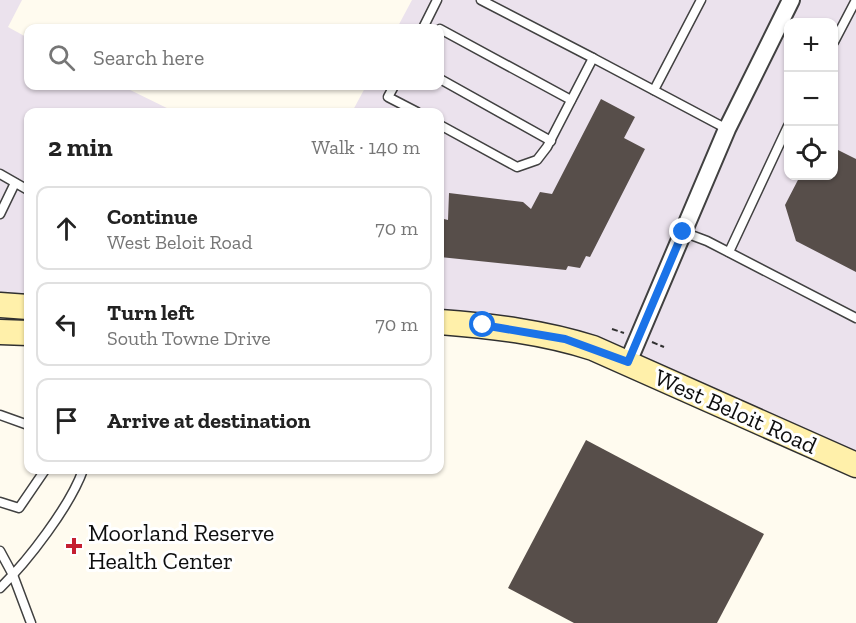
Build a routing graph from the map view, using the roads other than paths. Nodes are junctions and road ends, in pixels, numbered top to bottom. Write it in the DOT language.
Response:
graph roads {
  1 [pos="437,0"];
  2 [pos="481,0"];
  3 [pos="701,0"];
  4 [pos="790,0"];
  5 [pos="856,0"];
  6 [pos="425,24"];
  7 [pos="444,32"];
  8 [pos="838,34"];
  9 [pos="593,58"];
  10 [pos="444,81"];
  11 [pos="392,90"];
  12 [pos="654,90"];
  13 [pos="572,100"];
  14 [pos="409,108"];
  15 [pos="444,126"];
  16 [pos="727,129"];
  17 [pos="784,136"];
  18 [pos="551,141"];
  19 [pos="0,174"];
  20 [pos="15,183"];
  21 [pos="24,188"];
  22 [pos="0,214"];
  23 [pos="683,232"];
  24 [pos="729,252"];
  25 [pos="0,305"];
  26 [pos="24,307"];
  27 [pos="856,318"];
  28 [pos="444,322"];
  29 [pos="0,332"];
  30 [pos="24,333"];
  31 [pos="628,362"];
  32 [pos="0,415"];
  33 [pos="24,424"];
  34 [pos="856,465"];
  35 [pos="42,474"];
  36 [pos="82,474"];
  37 [pos="0,502"];
  38 [pos="0,551"];
  39 [pos="13,575"];
  40 [pos="0,588"];
  41 [pos="32,623"];
  1 -- 6 [label="lane"];
  2 -- 9 [label="lane"];
  3 -- 12 [label="lane"];
  4 -- 16 [label="street"];
  5 -- 8 [label="lane"];
  7 -- 13 [label="lane"];
  9 -- 12 [label="lane"];
  9 -- 13 [label="lane"];
  10 -- 18 [label="lane"];
  11 -- 14 [label="lane"];
  12 -- 16 [label="lane"];
  13 -- 18 [label="lane"];
  15 -- 18 [label="lane"];
  16 -- 23 [label="street"];
  17 -- 24 [label="lane"];
  19 -- 20 [label="lane"];
  20 -- 21 [label="lane"];
  20 -- 22 [label="lane"];
  23 -- 24 [label="lane"];
  23 -- 31 [label="street"];
  24 -- 27 [label="lane"];
  25 -- 26 [label="main road"];
  28 -- 31 [label="main road, West Beloit Road"];
  29 -- 30 [label="main road"];
  31 -- 34 [label="main road, West Beloit Road"];
  32 -- 33 [label="lane"];
  35 -- 37 [label="lane"];
  36 -- 39 [label="lane"];
  38 -- 39 [label="lane"];
  39 -- 40 [label="lane"];
  39 -- 41 [label="lane"];
}
